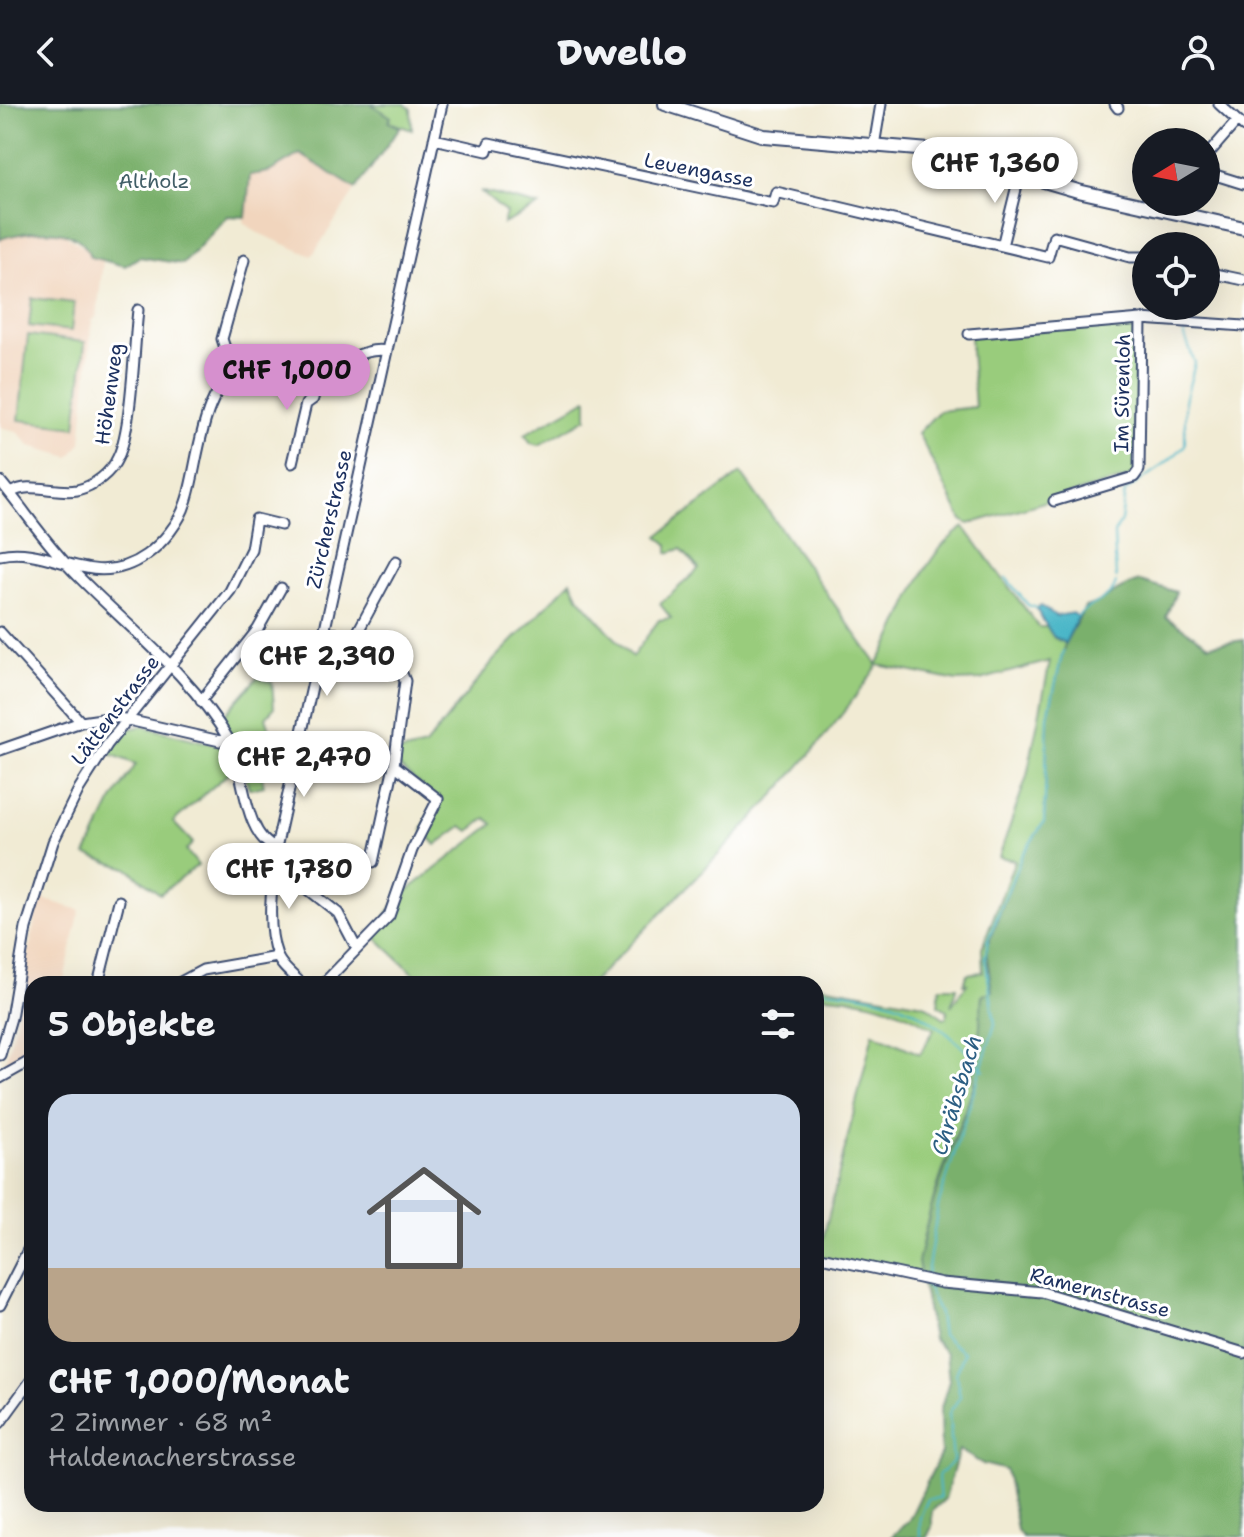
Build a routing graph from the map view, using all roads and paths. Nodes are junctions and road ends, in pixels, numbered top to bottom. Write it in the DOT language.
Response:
graph roads {
  1 [pos="442,104"];
  2 [pos="665,104"];
  3 [pos="881,104"];
  4 [pos="1219,104"];
  5 [pos="1241,124"];
  6 [pos="434,139"];
  7 [pos="874,146"];
  8 [pos="1020,173"];
  9 [pos="1244,184"];
  10 [pos="1244,228"];
  11 [pos="1002,246"];
  12 [pos="1132,257"];
  13 [pos="244,260"];
  14 [pos="1220,275"];
  15 [pos="1244,280"];
  16 [pos="138,310"];
  17 [pos="1132,320"];
  18 [pos="1141,320"];
  19 [pos="1156,320"];
  20 [pos="1244,326"];
  21 [pos="969,334"];
  22 [pos="387,351"];
  23 [pos="318,369"];
  24 [pos="244,370"];
  25 [pos="292,463"];
  26 [pos="0,481"];
  27 [pos="11,493"];
  28 [pos="1054,501"];
  29 [pos="281,525"];
  30 [pos="0,555"];
  31 [pos="396,561"];
  32 [pos="66,565"];
  33 [pos="281,588"];
  34 [pos="325,631"];
  35 [pos="0,632"];
  36 [pos="355,637"];
  37 [pos="171,668"];
  38 [pos="201,701"];
  39 [pos="130,718"];
  40 [pos="81,722"];
  41 [pos="228,738"];
  42 [pos="0,750"];
  43 [pos="394,765"];
  44 [pos="276,848"];
  45 [pos="373,862"];
  46 [pos="274,867"];
  47 [pos="119,901"];
  48 [pos="357,949"];
  49 [pos="277,957"];
  50 [pos="100,976"];
  51 [pos="192,976"];
  52 [pos="295,976"];
  53 [pos="331,976"];
  54 [pos="0,1055"];
  55 [pos="24,1064"];
  56 [pos="0,1078"];
  57 [pos="24,1258"];
  58 [pos="824,1258"];
  59 [pos="0,1305"];
  60 [pos="1244,1353"];
  61 [pos="24,1390"];
  62 [pos="0,1423"];
  1 -- 6 [label="street, Zürcherstrasse"];
  2 -- 7 [label="main road"];
  3 -- 7 [label="street"];
  4 -- 5 [label="street"];
  5 -- 9 [label="street"];
  6 -- 11 [label="street, Leuengasse"];
  6 -- 22 [label="street, Zürcherstrasse"];
  7 -- 8 [label="main road"];
  8 -- 10 [label="main road"];
  8 -- 11 [label="street"];
  11 -- 12 [label="street, Leuengasse"];
  13 -- 24 [label="street"];
  14 -- 15 [label="street"];
  16 -- 27 [label="street, Höhenweg"];
  17 -- 21 [label="street"];
  18 -- 28 [label="street, Im Sürenloh"];
  19 -- 20 [label="street"];
  22 -- 23 [label="street"];
  22 -- 34 [label="street, Zürcherstrasse"];
  23 -- 24 [label="street"];
  23 -- 25 [label="street"];
  24 -- 32 [label="street"];
  26 -- 27 [label="street"];
  27 -- 32 [label="street"];
  29 -- 37 [label="street, Lättenstrasse"];
  30 -- 32 [label="street"];
  31 -- 36 [label="street"];
  32 -- 37 [label="street"];
  33 -- 38 [label="street"];
  34 -- 36 [label="street"];
  34 -- 44 [label="street, Zürcherstrasse"];
  35 -- 40 [label="street"];
  36 -- 43 [label="street"];
  37 -- 38 [label="street"];
  37 -- 39 [label="street, Lättenstrasse"];
  38 -- 41 [label="street"];
  39 -- 40 [label="street"];
  39 -- 41 [label="street"];
  39 -- 54 [label="street, Lättenstrasse"];
  40 -- 42 [label="street"];
  41 -- 44 [label="street"];
  43 -- 45 [label="street"];
  43 -- 48 [label="street"];
  44 -- 46 [label="street, Zürcherstrasse"];
  46 -- 48 [label="street"];
  46 -- 49 [label="street, Zürcherstrasse"];
  47 -- 50 [label="street"];
  48 -- 53 [label="street"];
  49 -- 51 [label="street"];
  49 -- 52 [label="street"];
  55 -- 56 [label="street"];
  57 -- 59 [label="street"];
  58 -- 60 [label="street, Ramernstrasse"];
  61 -- 62 [label="street"];
}
